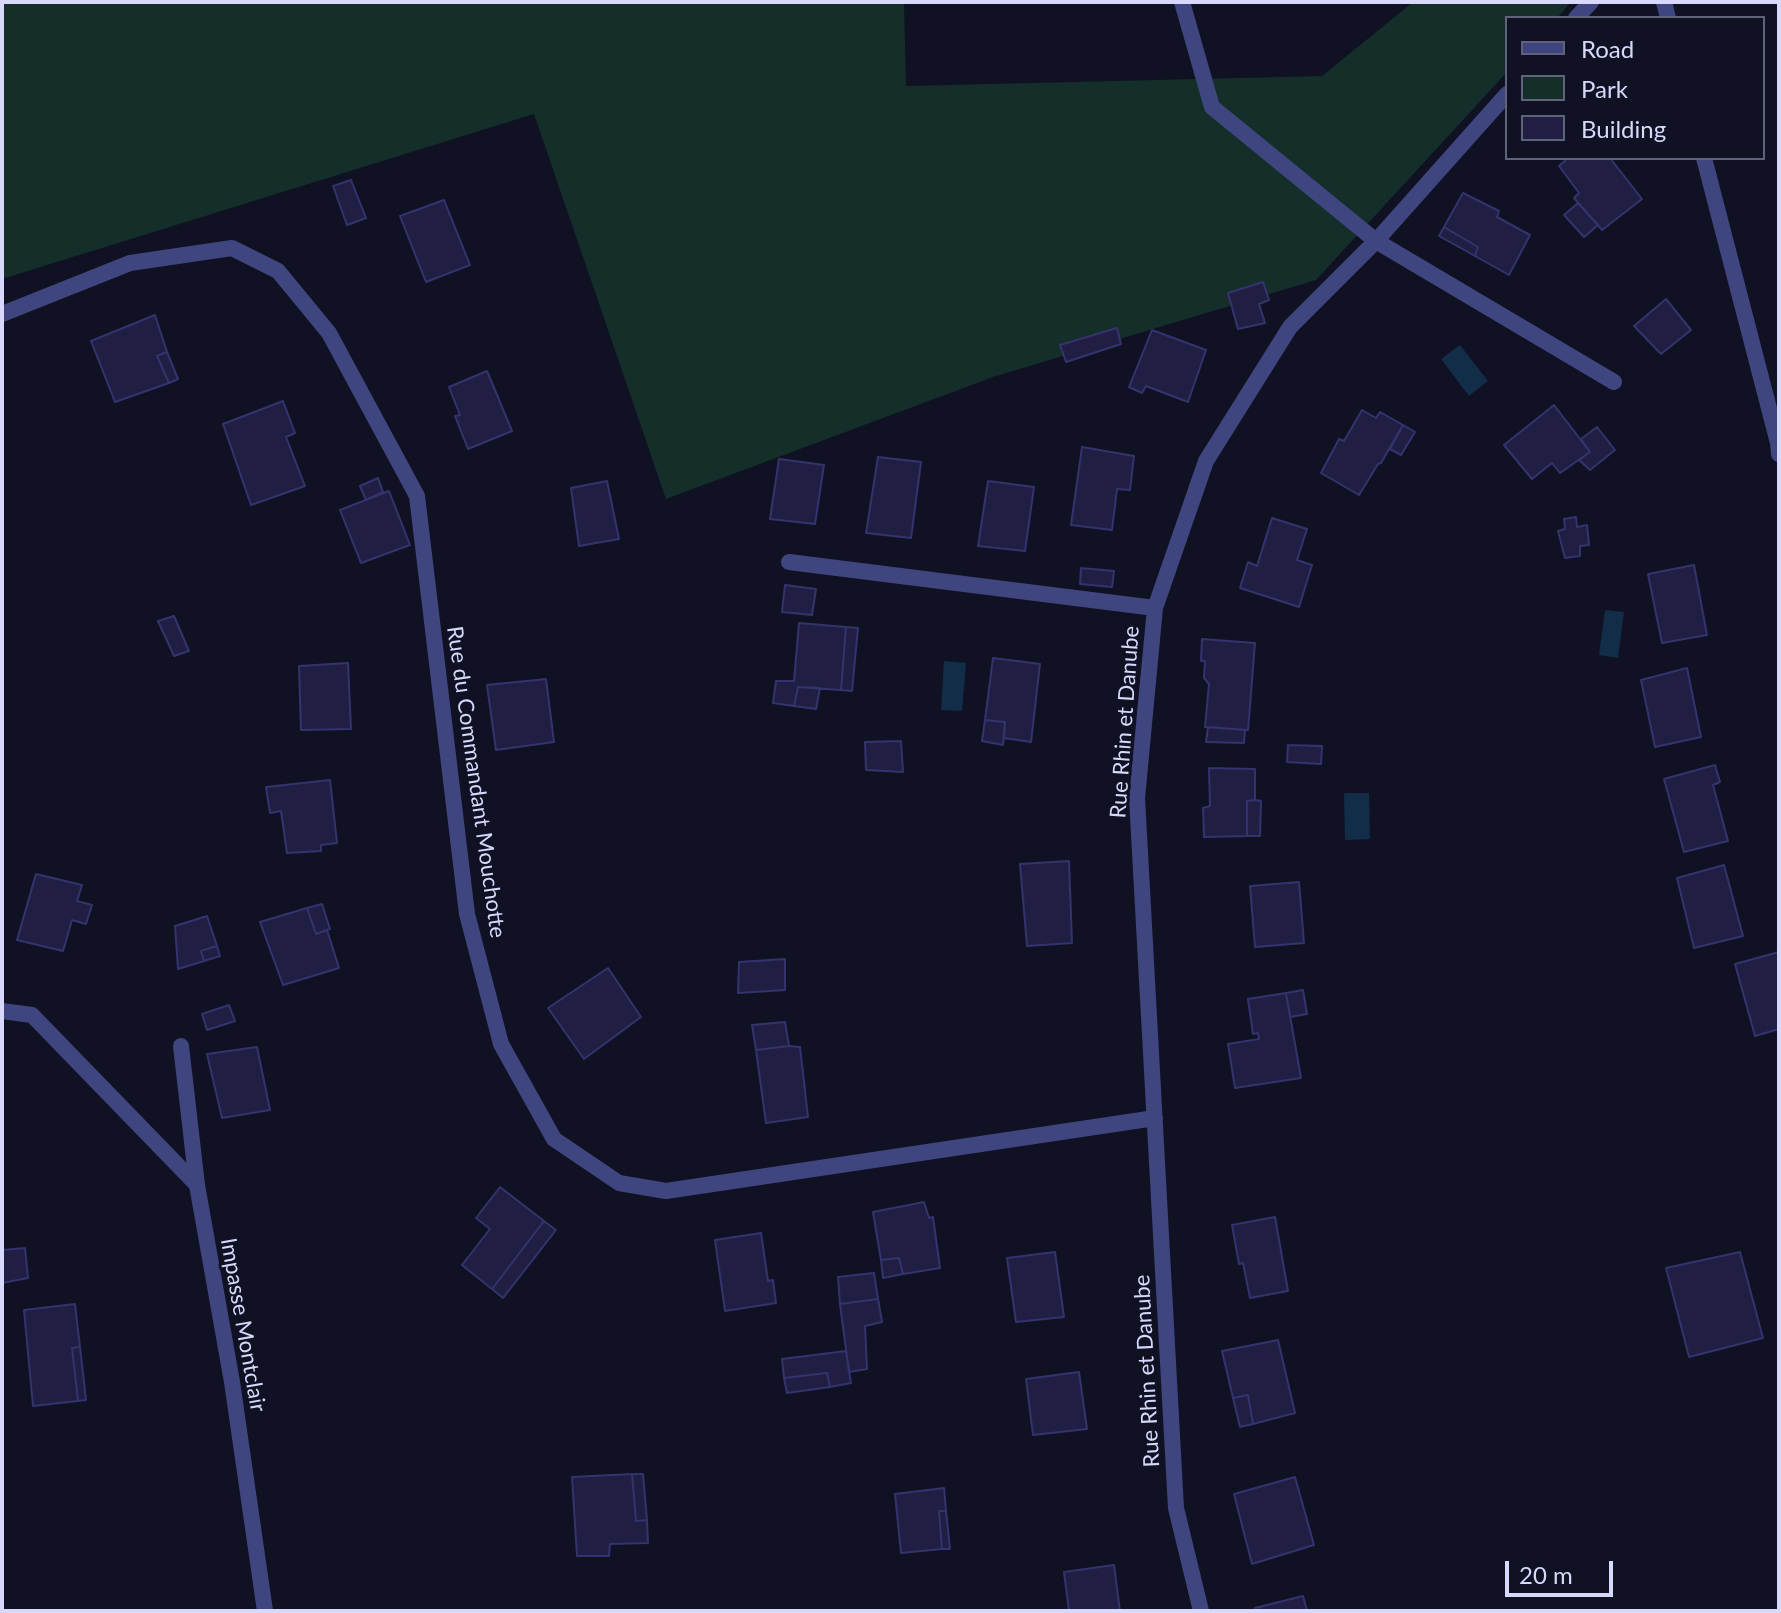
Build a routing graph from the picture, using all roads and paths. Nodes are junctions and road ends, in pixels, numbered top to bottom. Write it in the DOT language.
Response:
graph roads {
  1 [pos="1182,2"];
  2 [pos="1505,96"];
  3 [pos="1705,160"];
  4 [pos="1376,241"];
  5 [pos="2,314"];
  6 [pos="1614,382"];
  7 [pos="1778,443"];
  8 [pos="1779,454"];
  9 [pos="789,562"];
  10 [pos="1155,608"];
  11 [pos="2,1011"];
  12 [pos="181,1046"];
  13 [pos="1155,1118"];
  14 [pos="197,1185"];
  15 [pos="265,1611"];
  16 [pos="1201,1611"];
  1 -- 4 [label="street"];
  2 -- 4 [label="street, Rue Rhin et Danube"];
  3 -- 7 [label="street"];
  4 -- 6 [label="street"];
  4 -- 10 [label="street, Rue Rhin et Danube"];
  5 -- 13 [label="street, Rue du Commandant Mouchotte"];
  7 -- 8 [label="street"];
  9 -- 10 [label="street"];
  10 -- 13 [label="street, Rue Rhin et Danube"];
  11 -- 14 [label="street"];
  12 -- 14 [label="street, Impasse Montclair"];
  13 -- 16 [label="street, Rue Rhin et Danube"];
  14 -- 15 [label="street, Impasse Montclair"];
}
